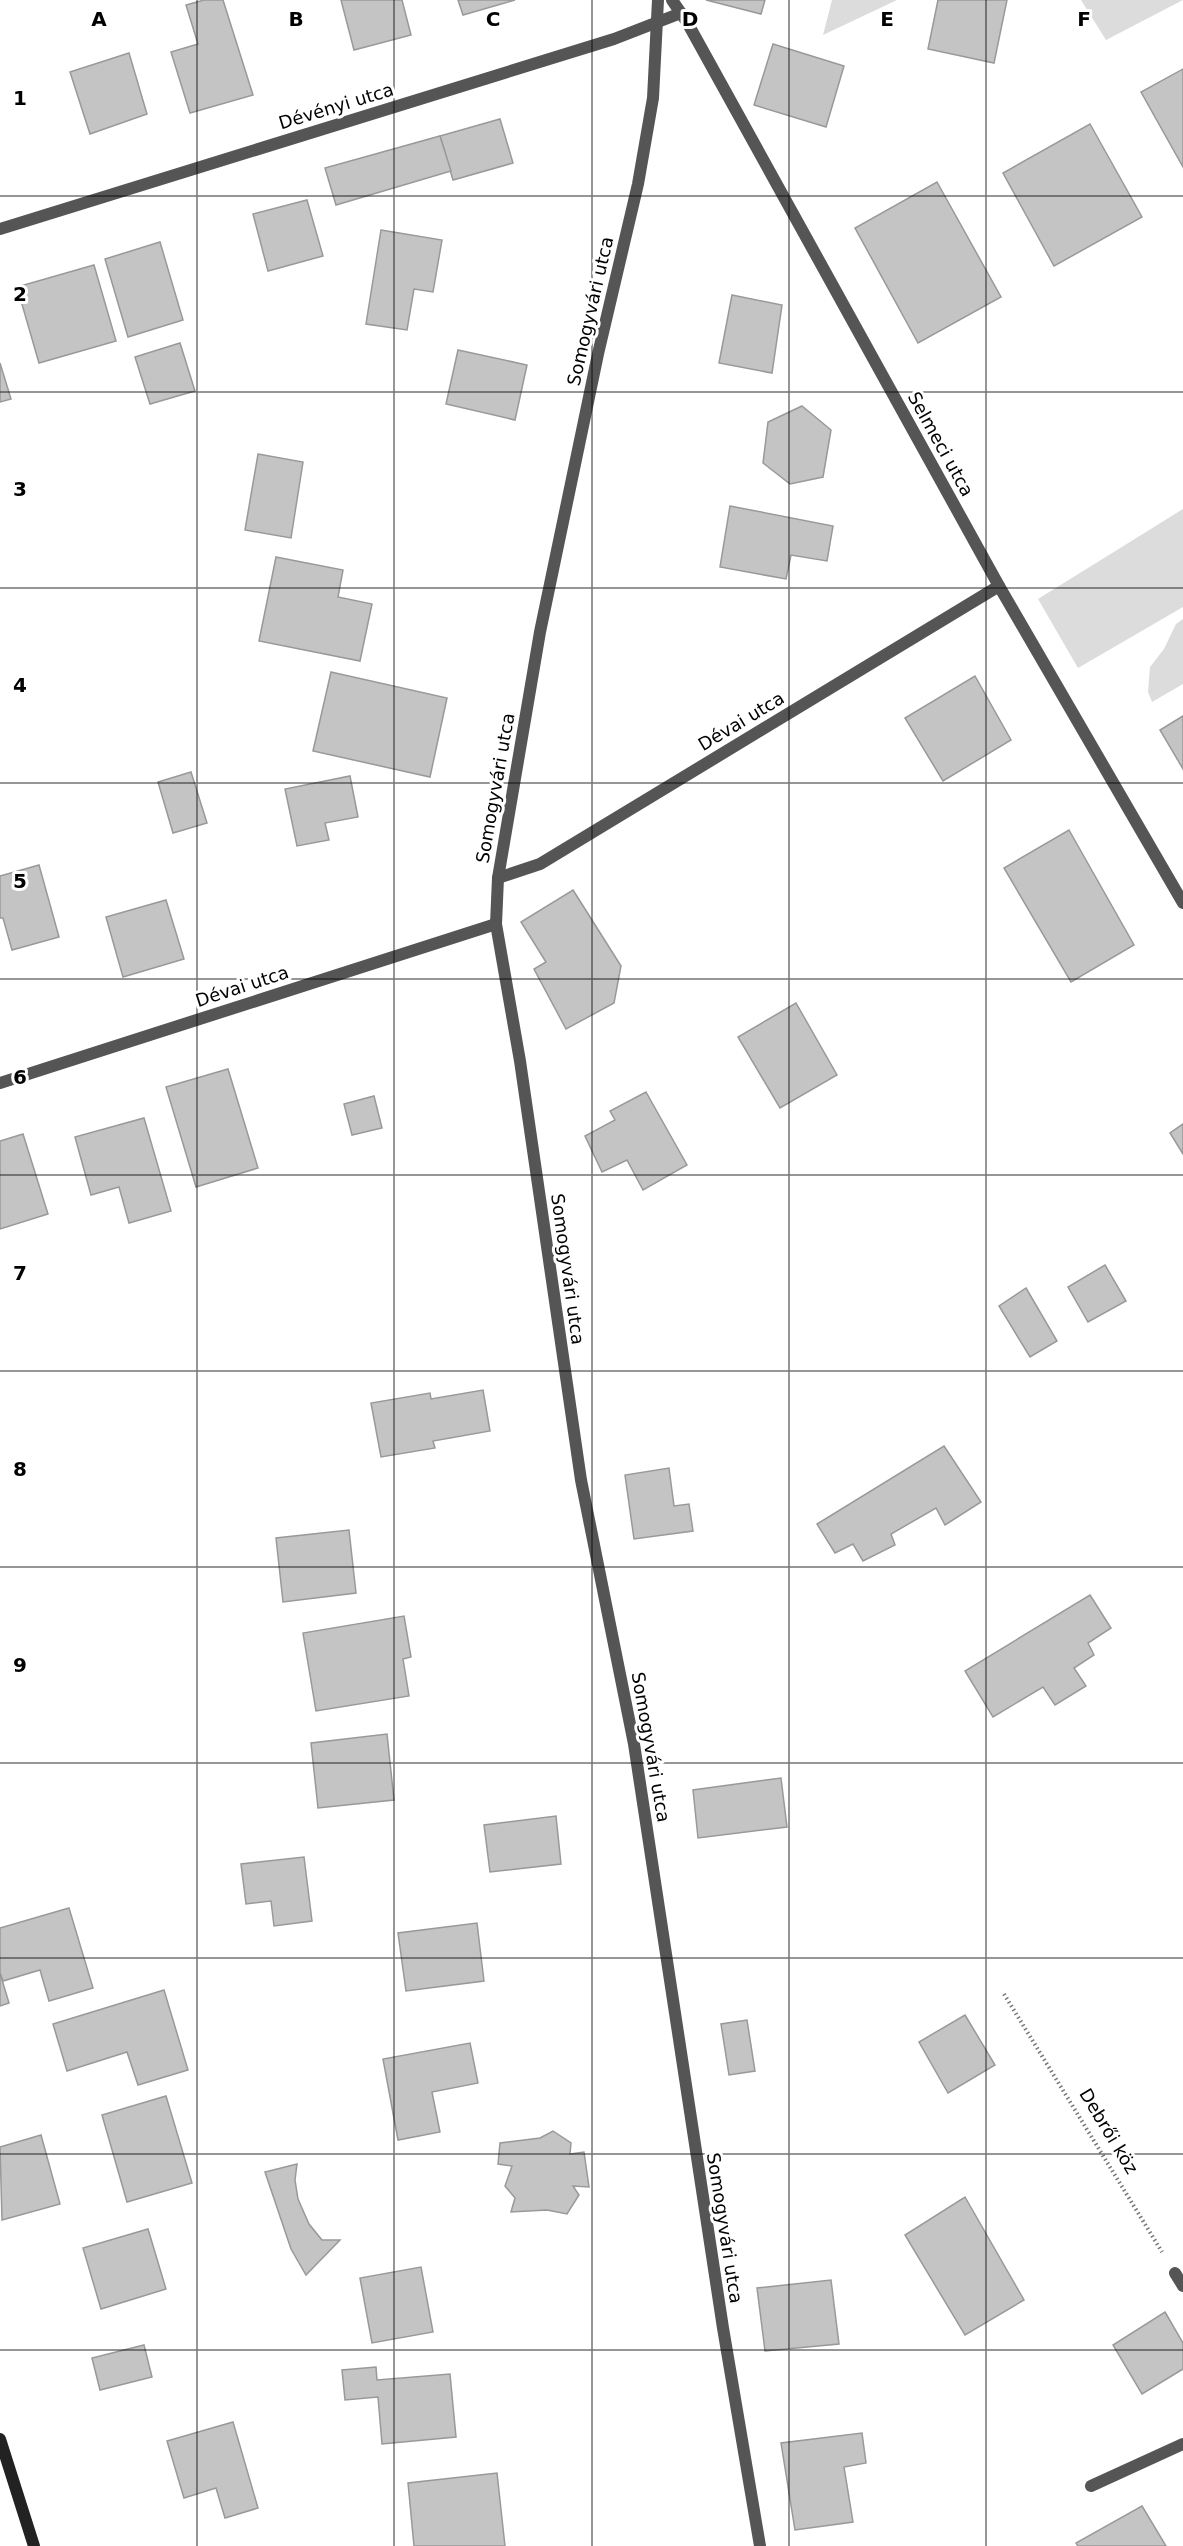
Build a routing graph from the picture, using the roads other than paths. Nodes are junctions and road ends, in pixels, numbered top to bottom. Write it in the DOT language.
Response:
graph roads {
  1 [pos="658,0"];
  2 [pos="672,0"];
  3 [pos="681,13"];
  4 [pos="656,25"];
  5 [pos="0,229"];
  6 [pos="999,586"];
  7 [pos="498,878"];
  8 [pos="1183,903"];
  9 [pos="496,924"];
  10 [pos="0,1083"];
  11 [pos="1175,2273"];
  12 [pos="1183,2286"];
  13 [pos="0,2439"];
  14 [pos="1183,2444"];
  15 [pos="1091,2486"];
  16 [pos="34,2546"];
  17 [pos="760,2546"];
  1 -- 4 [label="street, Somogyvári utca"];
  2 -- 3 [label="street, Selmeci utca"];
  3 -- 4 [label="street, Dévényi utca"];
  3 -- 6 [label="street, Selmeci utca"];
  4 -- 5 [label="street, Dévényi utca"];
  4 -- 7 [label="street, Somogyvári utca"];
  6 -- 7 [label="street, Dévai utca"];
  6 -- 8 [label="street, Selmeci utca"];
  7 -- 9 [label="street, Somogyvári utca"];
  9 -- 10 [label="street, Dévai utca"];
  9 -- 17 [label="street, Somogyvári utca"];
  11 -- 12 [label="street"];
  13 -- 16 [label="street"];
  14 -- 15 [label="street"];
}
